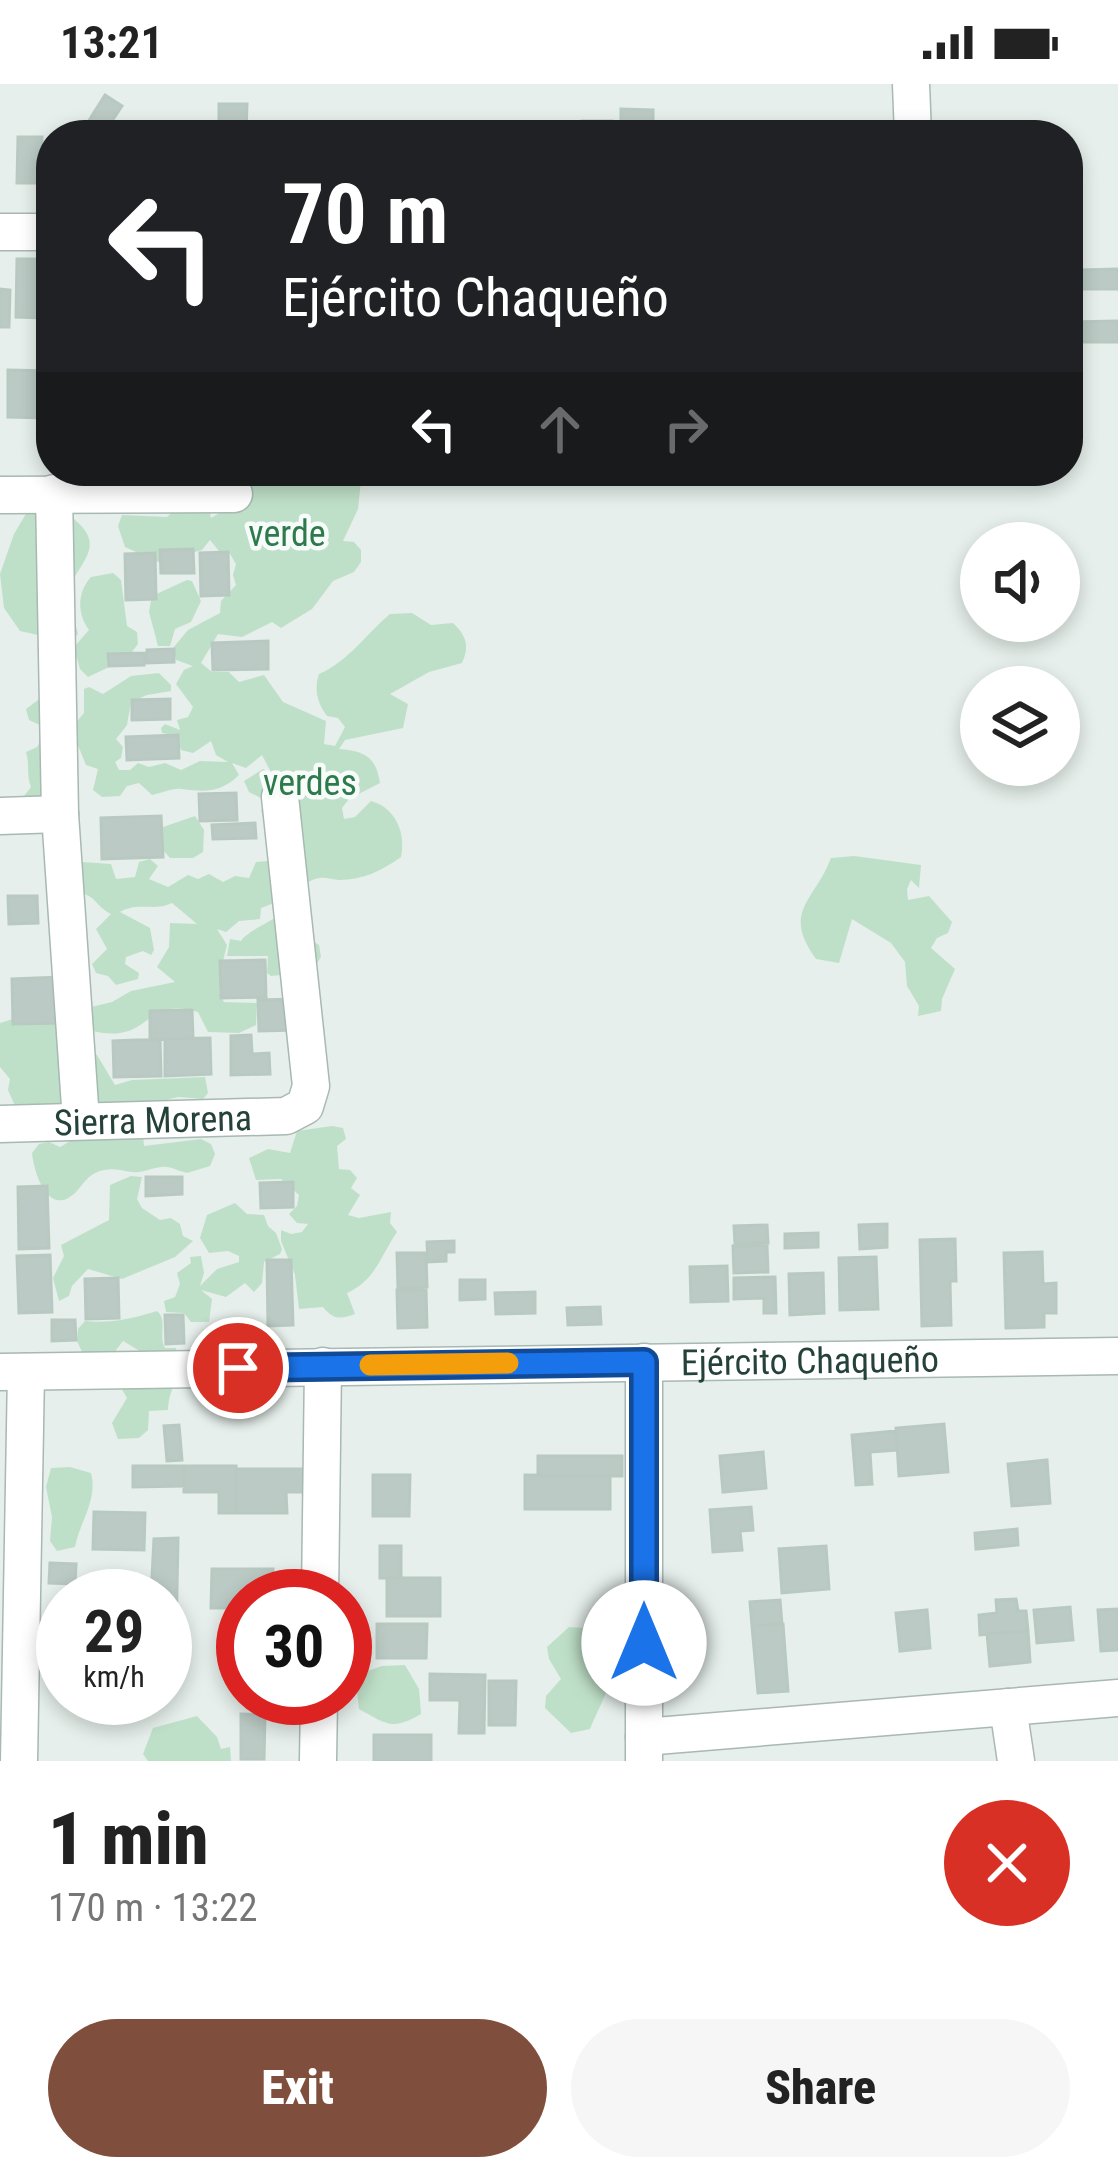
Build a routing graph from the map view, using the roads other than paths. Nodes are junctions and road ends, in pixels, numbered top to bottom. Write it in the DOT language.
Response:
graph roads {
  1 [pos="911,84"];
  2 [pos="912,120"];
  3 [pos="0,232"];
  4 [pos="36,232"];
  5 [pos="54,493"];
  6 [pos="234,494"];
  7 [pos="0,496"];
  8 [pos="280,797"];
  9 [pos="60,814"];
  10 [pos="0,816"];
  11 [pos="81,1121"];
  12 [pos="0,1124"];
  13 [pos="1118,1356"];
  14 [pos="644,1362"];
  15 [pos="323,1366"];
  16 [pos="13,1372"];
  17 [pos="320,1569"];
  18 [pos="1118,1698"];
  19 [pos="1008,1707"];
  20 [pos="319,1725"];
  21 [pos="644,1749"];
  22 [pos="19,1761"];
  23 [pos="318,1761"];
  24 [pos="1016,1761"];
  1 -- 2 [label="street"];
  3 -- 4 [label="street"];
  5 -- 6 [label="street"];
  5 -- 7 [label="street"];
  5 -- 9 [label="street"];
  8 -- 11 [label="street, Sierra Morena"];
  9 -- 10 [label="street"];
  9 -- 11 [label="street"];
  11 -- 12 [label="street, Sierra Morena"];
  13 -- 14 [label="street, Ejército Chaqueño"];
  14 -- 15 [label="street, Ejército Chaqueño"];
  14 -- 21 [label="street"];
  15 -- 16 [label="street, Ejército Chaqueño"];
  15 -- 17 [label="street"];
  16 -- 22 [label="street"];
  18 -- 19 [label="street"];
  19 -- 21 [label="street"];
  19 -- 24 [label="street"];
  20 -- 23 [label="street"];
}
